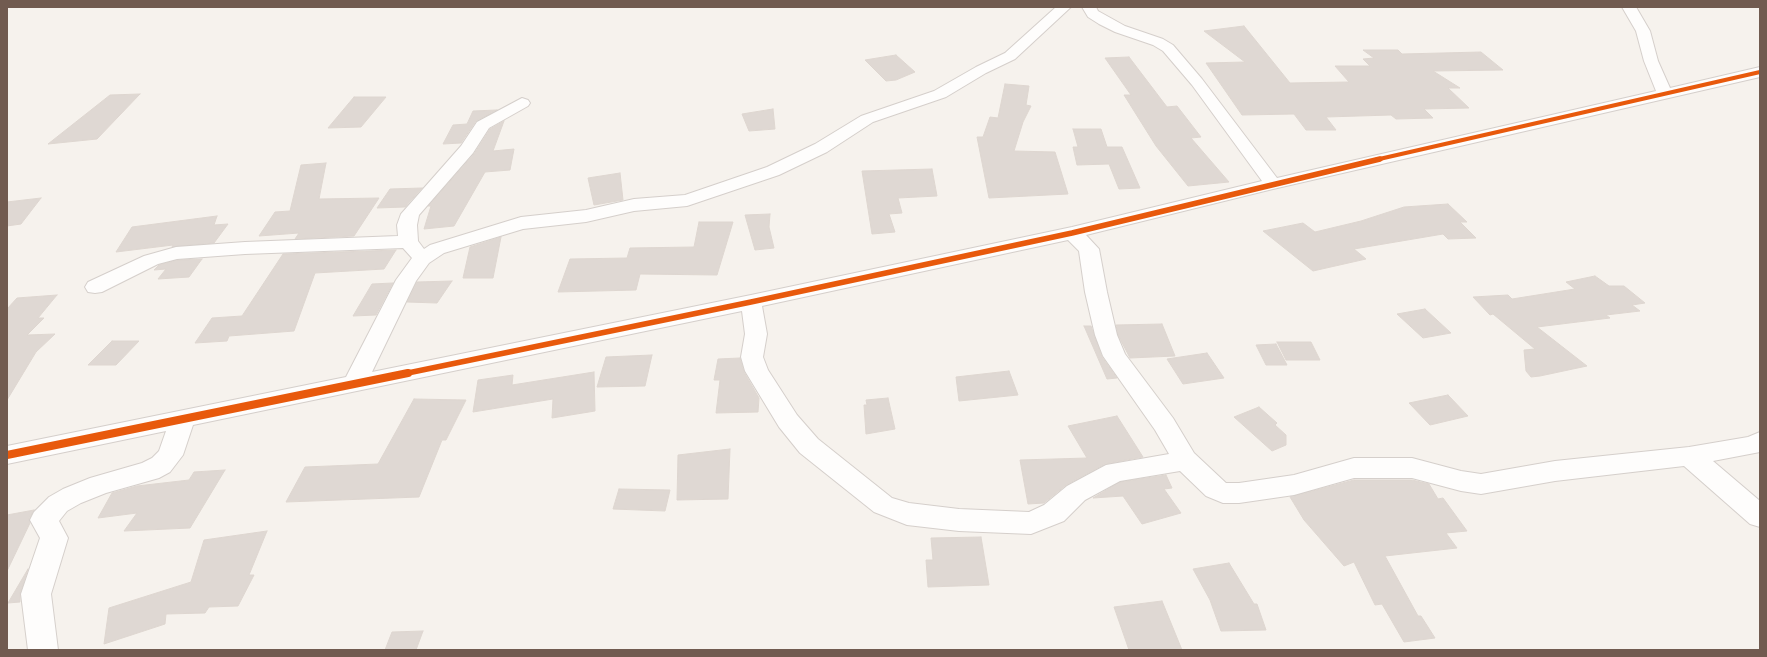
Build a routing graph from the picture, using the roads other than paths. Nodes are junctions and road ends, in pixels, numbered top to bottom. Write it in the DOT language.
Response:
graph roads {
  1 [pos="1064,7"];
  2 [pos="1629,7"];
  3 [pos="1087,8"];
  4 [pos="1760,72"];
  5 [pos="1670,88"];
  6 [pos="522,103"];
  7 [pos="1273,184"];
  8 [pos="1072,233"];
  9 [pos="408,242"];
  10 [pos="422,259"];
  11 [pos="95,287"];
  12 [pos="751,302"];
  13 [pos="354,384"];
  14 [pos="183,419"];
  15 [pos="1760,441"];
  16 [pos="7,455"];
  17 [pos="1689,456"];
  18 [pos="1185,460"];
  19 [pos="1760,516"];
  20 [pos="43,650"];
  1 -- 10 [label="street"];
  2 -- 5 [label="street"];
  3 -- 7 [label="street"];
  4 -- 5 [label="street"];
  5 -- 7 [label="street"];
  6 -- 9 [label="street"];
  7 -- 8 [label="street"];
  8 -- 12 [label="street"];
  8 -- 18 [label="street"];
  9 -- 10 [label="street"];
  9 -- 11 [label="street"];
  10 -- 13 [label="street"];
  12 -- 13 [label="street"];
  12 -- 18 [label="street"];
  13 -- 14 [label="street"];
  14 -- 16 [label="street"];
  14 -- 20 [label="street"];
  15 -- 17 [label="street"];
  17 -- 18 [label="street"];
  17 -- 19 [label="street"];
}
